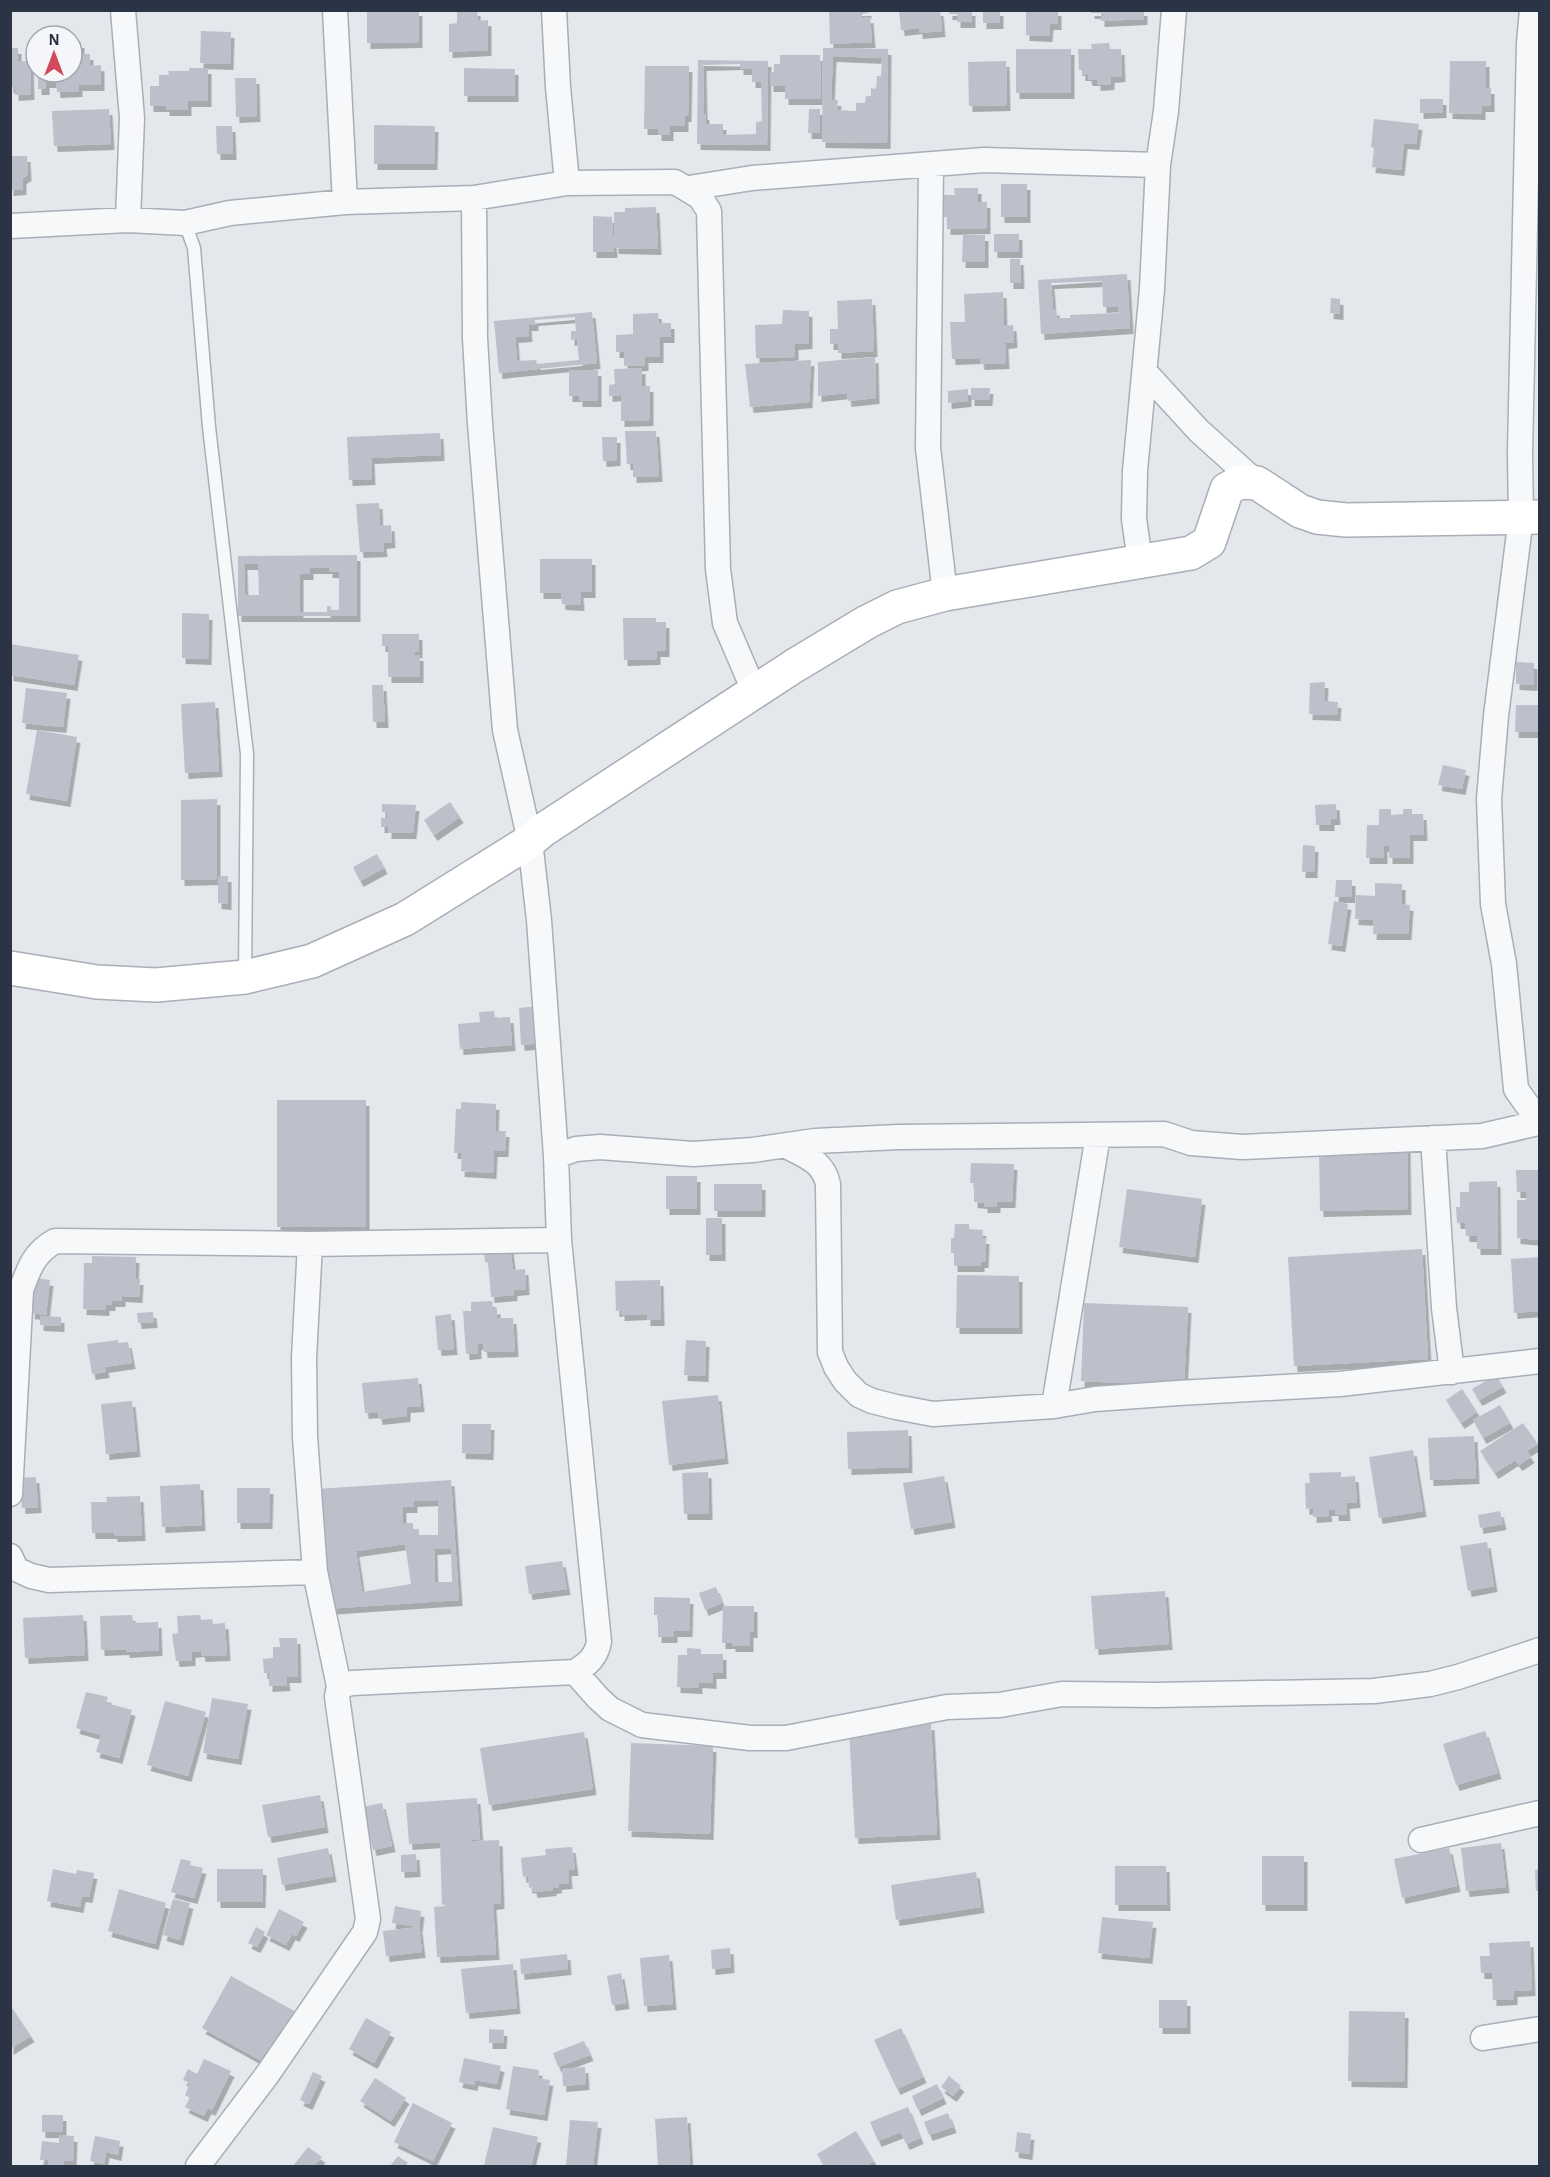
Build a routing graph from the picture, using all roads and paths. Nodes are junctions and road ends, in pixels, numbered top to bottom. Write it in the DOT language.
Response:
graph roads {
  1 [pos="123,10"];
  2 [pos="335,10"];
  3 [pos="554,10"];
  4 [pos="1173,10"];
  5 [pos="1532,10"];
  6 [pos="1533,161"];
  7 [pos="932,165"];
  8 [pos="1158,165"];
  9 [pos="567,183"];
  10 [pos="689,188"];
  11 [pos="474,198"];
  12 [pos="345,202"];
  13 [pos="128,220"];
  14 [pos="185,223"];
  15 [pos="10,225"];
  16 [pos="1145,372"];
  17 [pos="1257,483"];
  18 [pos="1530,517"];
  19 [pos="1140,561"];
  20 [pos="945,594"];
  21 [pos="754,693"];
  22 [pos="530,841"];
  23 [pos="10,968"];
  24 [pos="245,977"];
  25 [pos="1539,1123"];
  26 [pos="1098,1135"];
  27 [pos="1433,1138"];
  28 [pos="787,1146"];
  29 [pos="556,1156"];
  30 [pos="559,1240"];
  31 [pos="310,1244"];
  32 [pos="16,1294"];
  33 [pos="1539,1361"];
  34 [pos="1452,1372"];
  35 [pos="1054,1406"];
  36 [pos="10,1494"];
  37 [pos="10,1556"];
  38 [pos="315,1572"];
  39 [pos="1539,1650"];
  40 [pos="575,1672"];
  41 [pos="339,1686"];
  42 [pos="1539,1813"];
  43 [pos="1421,1840"];
  44 [pos="1539,2029"];
  45 [pos="1483,2038"];
  46 [pos="198,2166"];
  1 -- 13 [label="street"];
  2 -- 12 [label="street"];
  3 -- 9 [label="street"];
  4 -- 8 [label="street"];
  5 -- 6 [label="street"];
  6 -- 18 [label="street"];
  7 -- 8 [label="street"];
  7 -- 10 [label="street"];
  7 -- 20 [label="street"];
  8 -- 16 [label="street"];
  9 -- 10 [label="street"];
  9 -- 11 [label="street"];
  10 -- 21 [label="street"];
  11 -- 12 [label="street"];
  11 -- 22 [label="street"];
  12 -- 14 [label="street"];
  13 -- 14 [label="street"];
  13 -- 15 [label="street"];
  14 -- 24 [label="lane"];
  16 -- 17 [label="street"];
  16 -- 19 [label="street"];
  17 -- 18 [label="street"];
  17 -- 19 [label="street"];
  18 -- 25 [label="street"];
  19 -- 20 [label="street"];
  20 -- 21 [label="street"];
  21 -- 22 [label="street"];
  22 -- 24 [label="street"];
  22 -- 29 [label="street"];
  23 -- 24 [label="street"];
  25 -- 27 [label="street"];
  26 -- 27 [label="street"];
  26 -- 28 [label="street"];
  26 -- 35 [label="street"];
  27 -- 34 [label="street"];
  28 -- 29 [label="street"];
  28 -- 35 [label="street"];
  29 -- 30 [label="street"];
  30 -- 31 [label="street"];
  30 -- 40 [label="street"];
  31 -- 32 [label="street"];
  31 -- 38 [label="street"];
  32 -- 36 [label="street"];
  33 -- 34 [label="street"];
  34 -- 35 [label="street"];
  37 -- 38 [label="street"];
  38 -- 41 [label="street"];
  39 -- 40 [label="street"];
  40 -- 41 [label="street"];
  41 -- 46 [label="street"];
  42 -- 43 [label="street"];
  44 -- 45 [label="street"];
}
